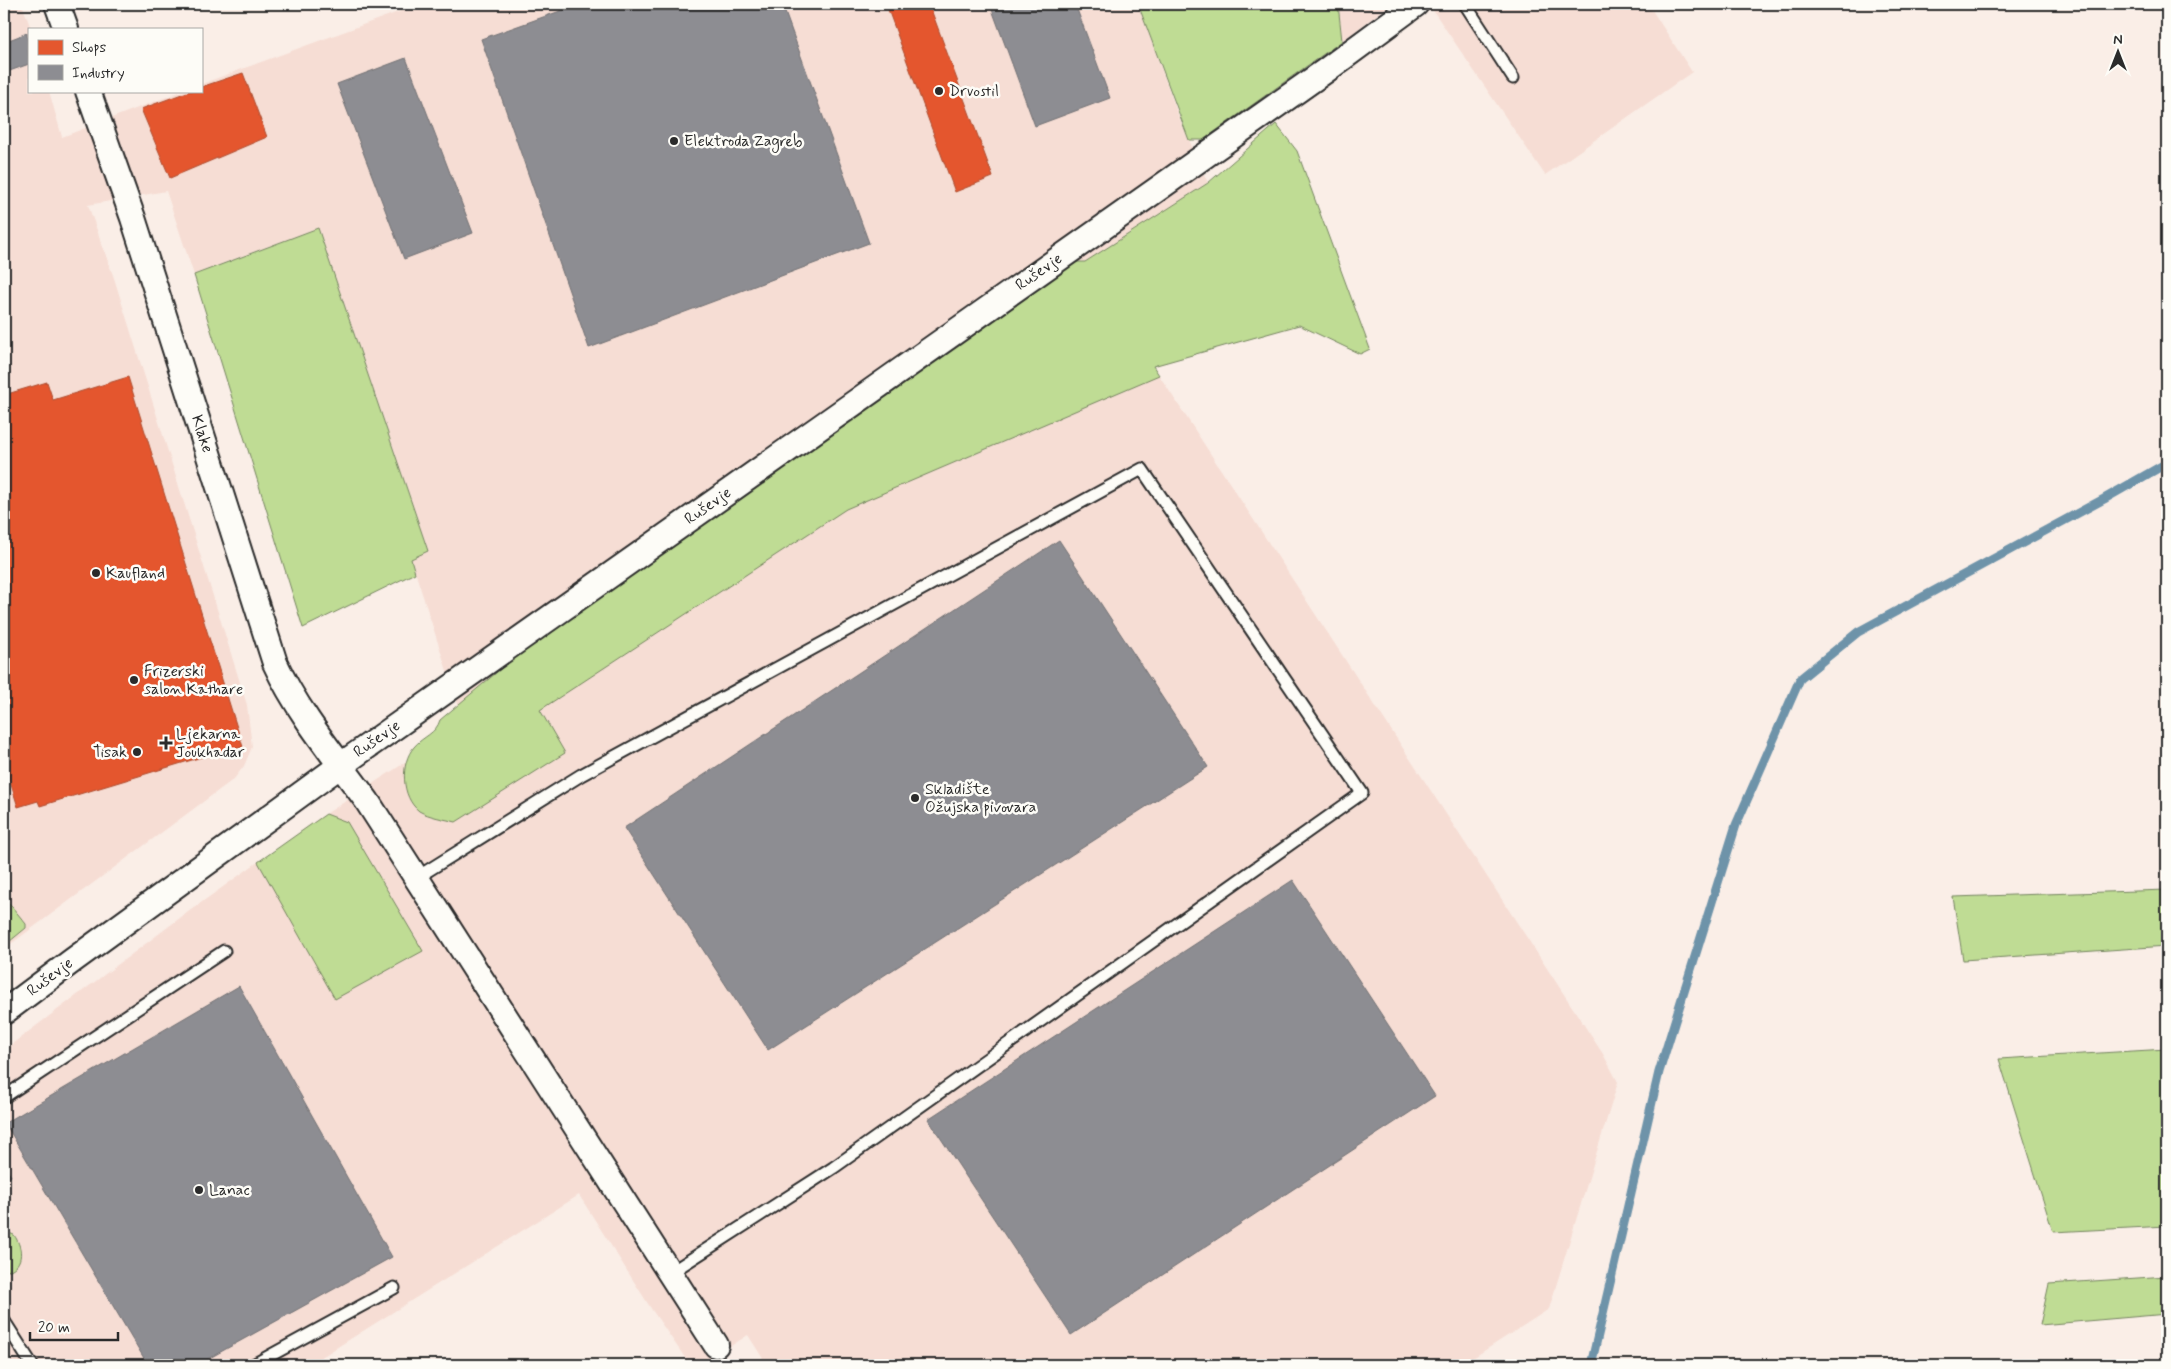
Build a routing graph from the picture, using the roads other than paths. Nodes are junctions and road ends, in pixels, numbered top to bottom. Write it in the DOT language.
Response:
graph roads {
  1 [pos="57,4"];
  2 [pos="1416,4"];
  3 [pos="1465,4"];
  4 [pos="66,28"];
  5 [pos="1513,78"];
  6 [pos="88,92"];
  7 [pos="341,764"];
  8 [pos="416,878"];
  9 [pos="224,951"];
  10 [pos="4,1012"];
  11 [pos="4,1097"];
  12 [pos="670,1273"];
  13 [pos="394,1288"];
  14 [pos="4,1321"];
  15 [pos="716,1345"];
  16 [pos="32,1365"];
  17 [pos="253,1365"];
  1 -- 4 [label="street"];
  2 -- 7 [label="street, Ruševje"];
  3 -- 5 [label="lane"];
  6 -- 7 [label="street, Klake"];
  7 -- 8 [label="street, Klake"];
  7 -- 10 [label="street, Ruševje"];
  8 -- 12 [label="street, Klake"];
  8 -- 12 [label="lane"];
  9 -- 11 [label="lane"];
  12 -- 15 [label="street, Klake"];
  13 -- 17 [label="lane"];
  14 -- 16 [label="lane"];
}
